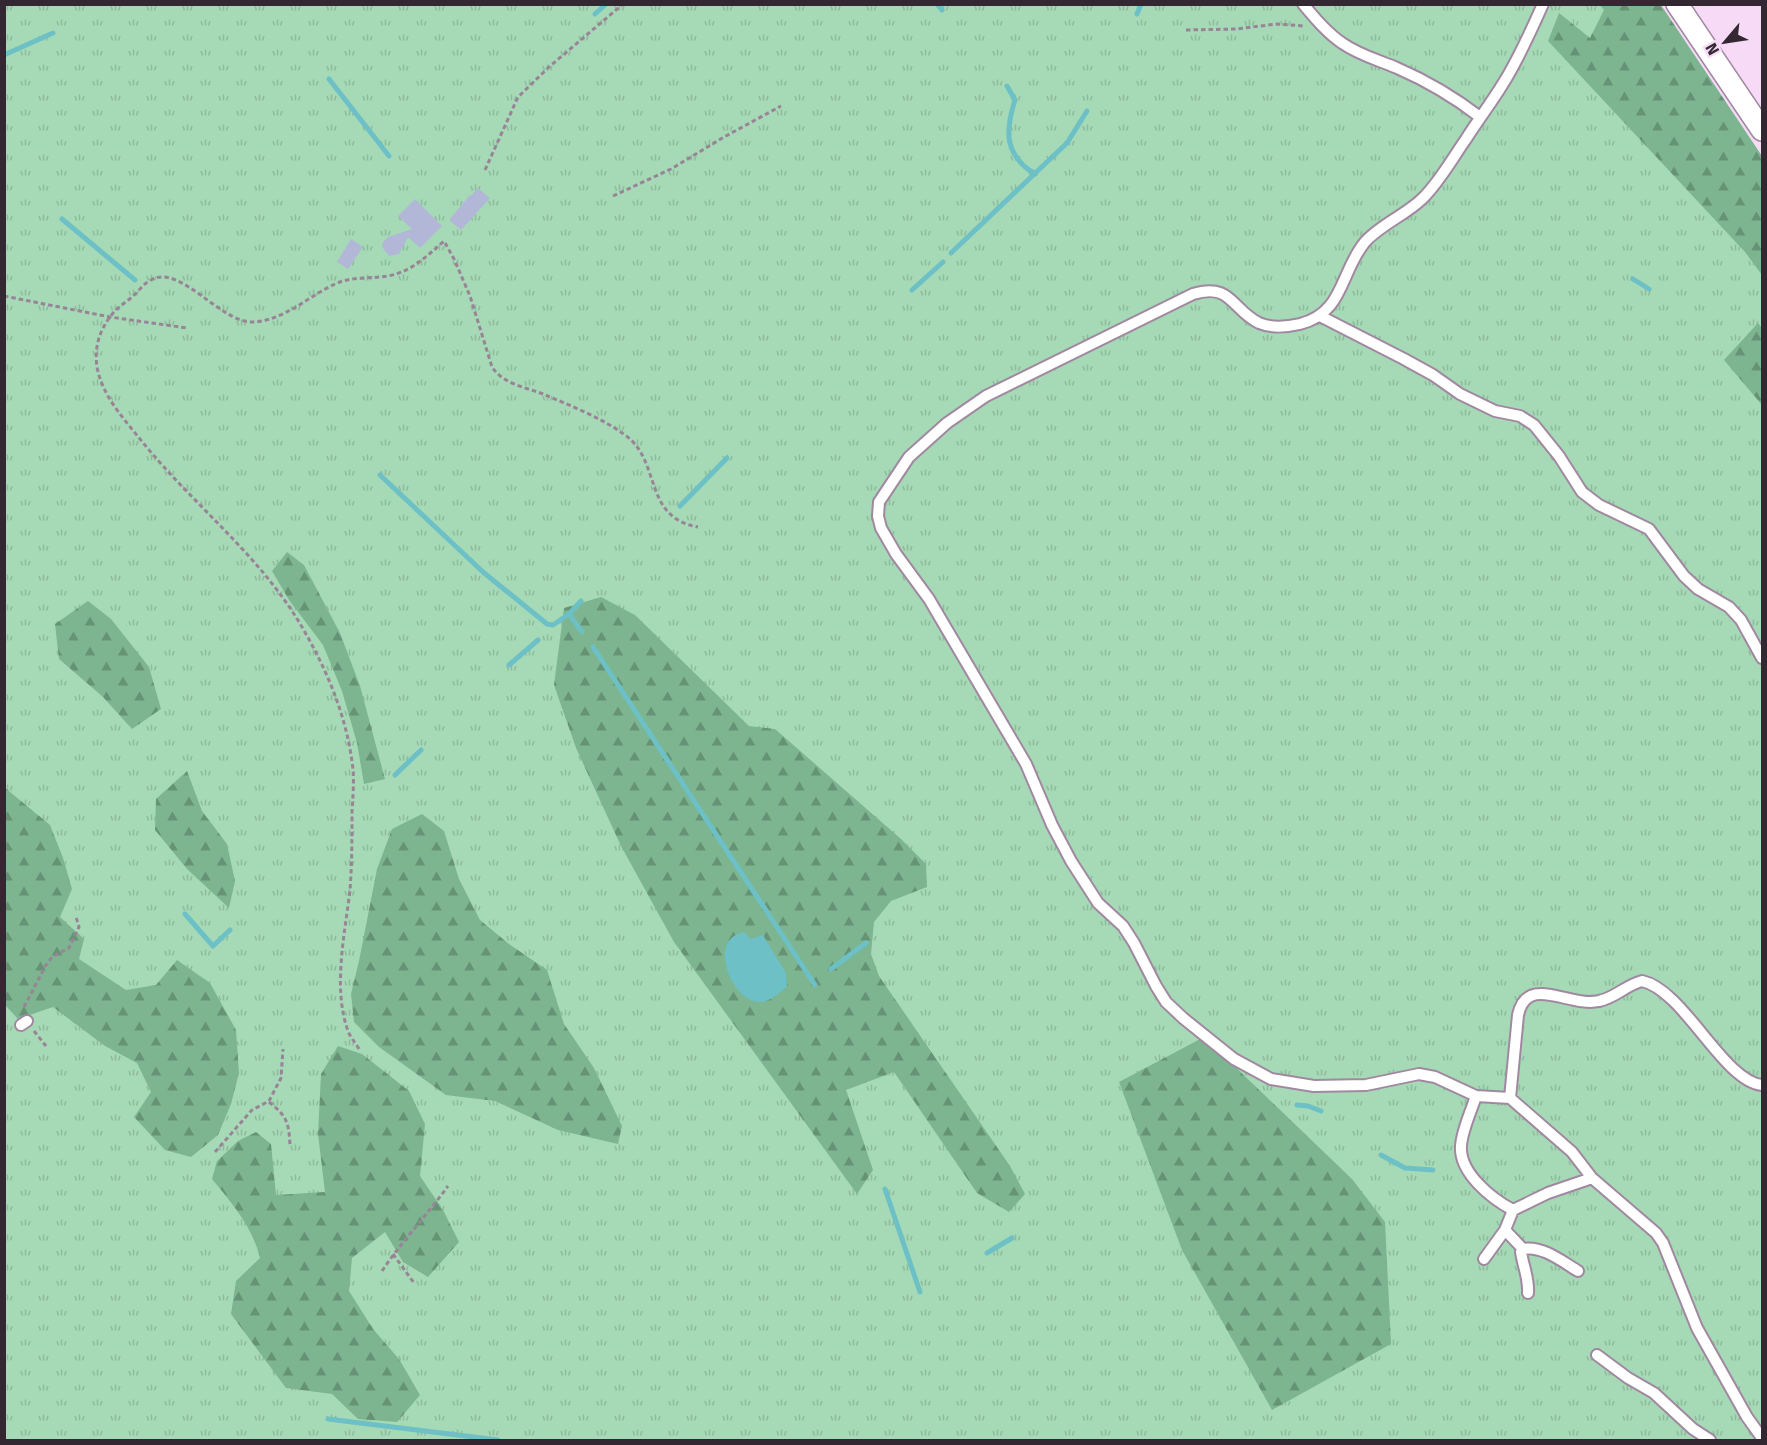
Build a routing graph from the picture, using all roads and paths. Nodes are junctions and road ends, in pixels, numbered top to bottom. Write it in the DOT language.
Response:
graph roads {
  1 [pos="623,4"];
  2 [pos="1303,4"];
  3 [pos="1543,4"];
  4 [pos="1677,4"];
  5 [pos="1186,30"];
  6 [pos="1336,38"];
  7 [pos="781,106"];
  8 [pos="1480,117"];
  9 [pos="1762,130"];
  10 [pos="485,170"];
  11 [pos="613,196"];
  12 [pos="4,296"];
  13 [pos="1320,316"];
  14 [pos="110,317"];
  15 [pos="187,328"];
  16 [pos="698,527"];
  17 [pos="1762,658"];
  18 [pos="76,917"];
  19 [pos="46,1046"];
  20 [pos="283,1049"];
  21 [pos="359,1049"];
  22 [pos="1762,1084"];
  23 [pos="1476,1096"];
  24 [pos="1510,1098"];
  25 [pos="268,1101"];
  26 [pos="290,1146"];
  27 [pos="215,1152"];
  28 [pos="1592,1179"];
  29 [pos="448,1186"];
  30 [pos="1513,1210"];
  31 [pos="1505,1230"];
  32 [pos="1523,1249"];
  33 [pos="393,1254"];
  34 [pos="1484,1258"];
  35 [pos="382,1271"];
  36 [pos="1578,1271"];
  37 [pos="414,1283"];
  38 [pos="1528,1293"];
  39 [pos="1597,1355"];
  40 [pos="1762,1438"];
  41 [pos="1710,1440"];
  1 -- 10 [label="path"];
  2 -- 6 [label="lane"];
  3 -- 8 [label="lane"];
  4 -- 9 [label="street"];
  5 -- 6 [label="path"];
  6 -- 8 [label="lane"];
  7 -- 11 [label="path"];
  8 -- 13 [label="lane"];
  12 -- 14 [label="path"];
  13 -- 17 [label="lane"];
  13 -- 23 [label="lane"];
  14 -- 15 [label="path"];
  14 -- 16 [label="path"];
  14 -- 21 [label="path"];
  18 -- 19 [label="path"];
  20 -- 25 [label="path"];
  22 -- 24 [label="lane"];
  23 -- 24 [label="lane"];
  23 -- 30 [label="lane"];
  24 -- 28 [label="lane"];
  25 -- 26 [label="path"];
  25 -- 27 [label="path"];
  28 -- 30 [label="lane"];
  28 -- 40 [label="lane"];
  29 -- 33 [label="path"];
  30 -- 31 [label="lane"];
  31 -- 32 [label="lane"];
  31 -- 34 [label="lane"];
  32 -- 36 [label="lane"];
  32 -- 38 [label="lane"];
  33 -- 35 [label="path"];
  33 -- 37 [label="path"];
  39 -- 41 [label="lane"];
}
